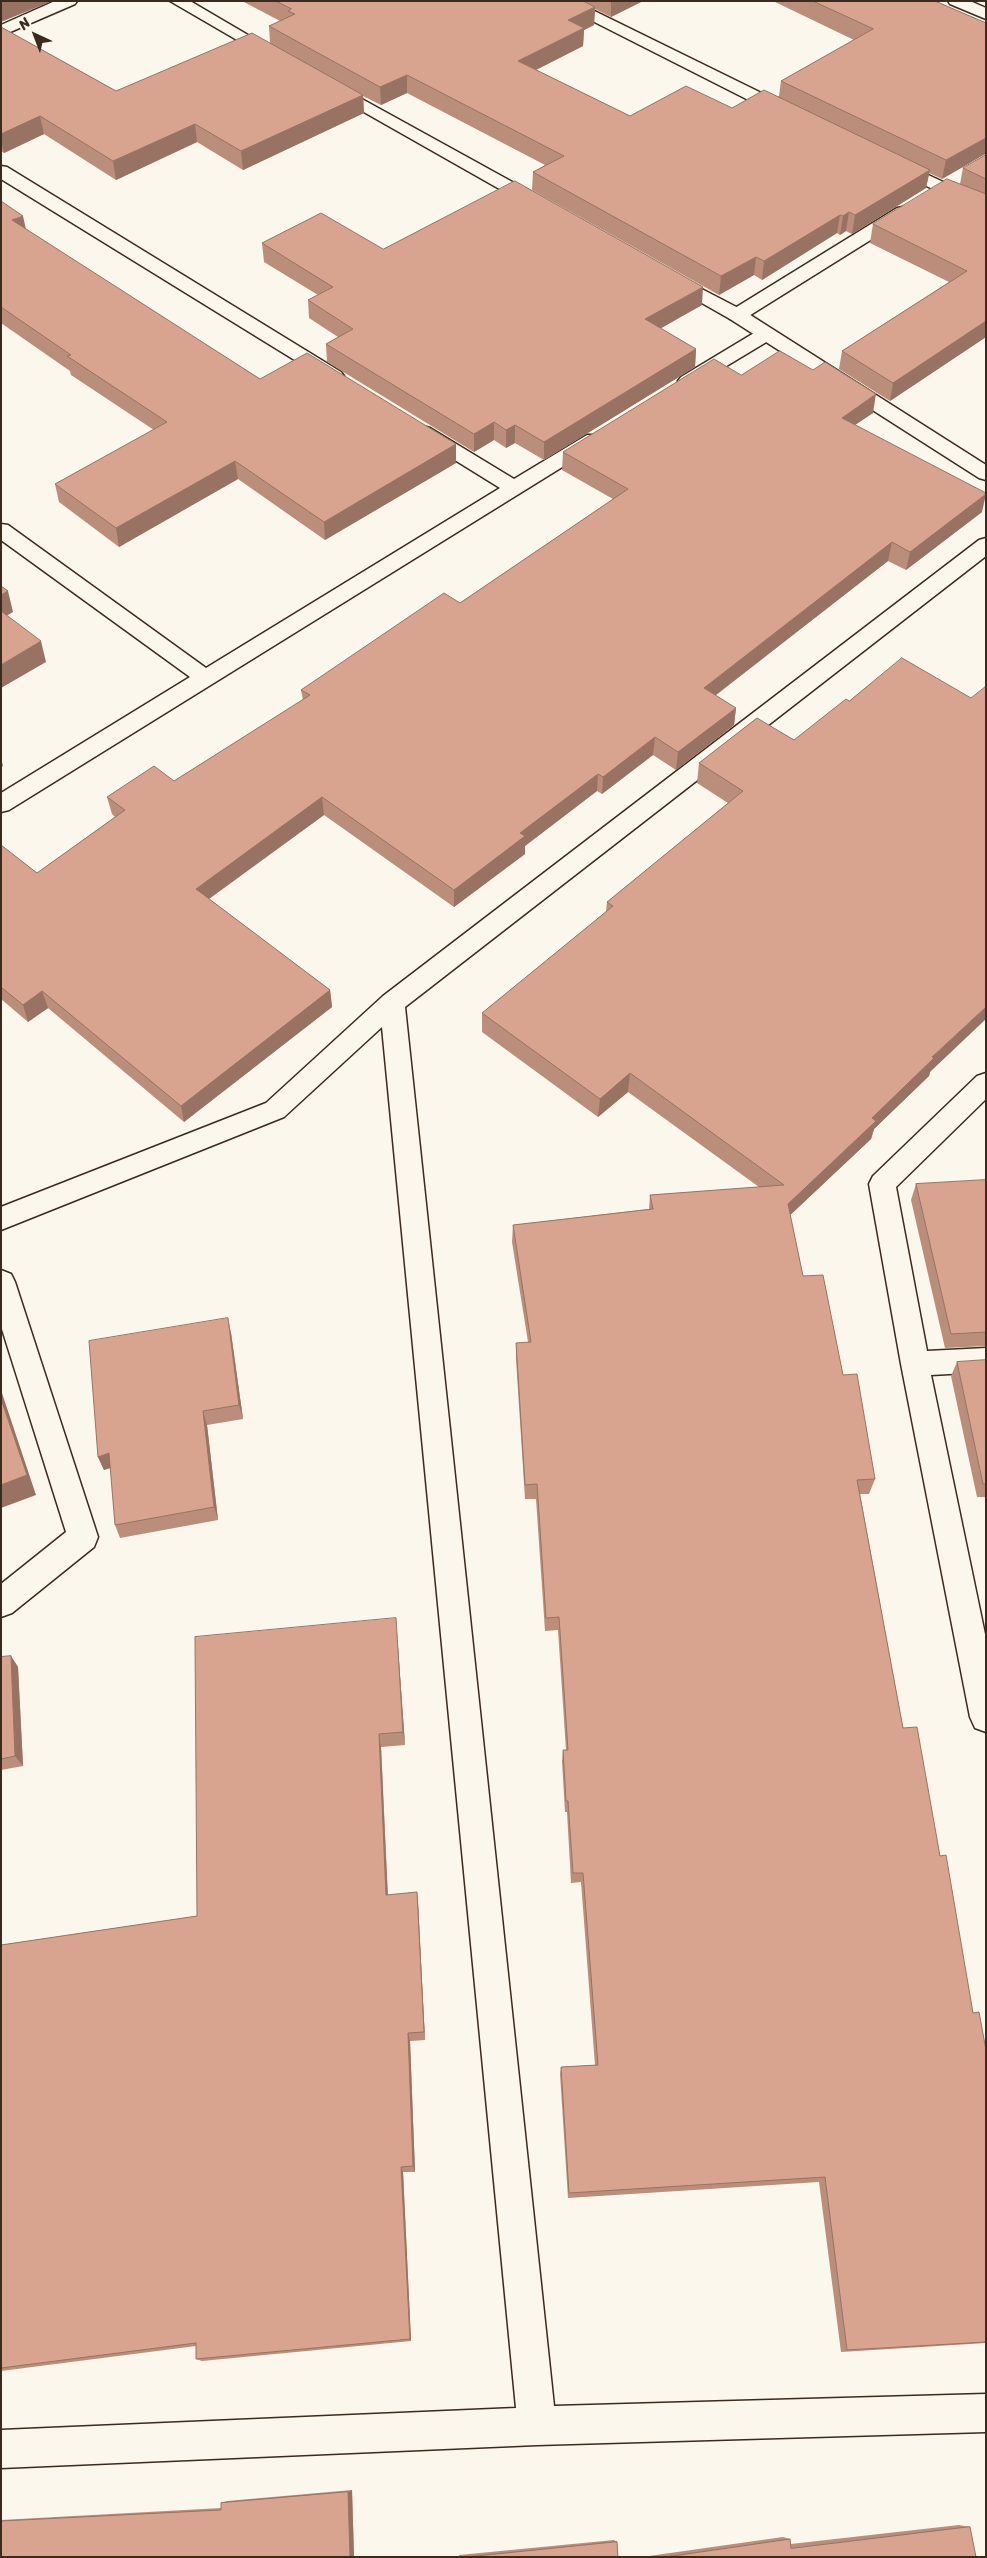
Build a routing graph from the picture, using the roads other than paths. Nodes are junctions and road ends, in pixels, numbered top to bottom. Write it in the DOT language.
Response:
graph roads {
  1 [pos="69,1"];
  2 [pos="178,1"];
  3 [pos="561,1"];
  4 [pos="956,1"];
  5 [pos="986,14"];
  6 [pos="1,31"];
  7 [pos="290,64"];
  8 [pos="316,79"];
  9 [pos="800,119"];
  10 [pos="880,158"];
  11 [pos="1,170"];
  12 [pos="950,184"];
  13 [pos="986,209"];
  14 [pos="556,214"];
  15 [pos="659,272"];
  16 [pos="737,316"];
  17 [pos="766,334"];
  18 [pos="346,384"];
  19 [pos="674,390"];
  20 [pos="405,421"];
  21 [pos="615,426"];
  22 [pos="986,474"];
  23 [pos="514,488"];
  24 [pos="1,530"];
  25 [pos="986,545"];
  26 [pos="206,678"];
  27 [pos="1,804"];
  28 [pos="392,1003"];
  29 [pos="986,1083"];
  30 [pos="1,1219"];
  31 [pos="1,1282"];
  32 [pos="986,1360"];
  33 [pos="915,1364"];
  34 [pos="1,1603"];
  35 [pos="986,1717"];
  36 [pos="986,2413"];
  37 [pos="537,2426"];
  38 [pos="1,2449"];
  1 -- 6 [label="street"];
  2 -- 7 [label="street"];
  3 -- 9 [label="street"];
  4 -- 5 [label="street"];
  8 -- 14 [label="street"];
  10 -- 12 [label="street"];
  11 -- 18 [label="street"];
  12 -- 13 [label="street"];
  12 -- 16 [label="street"];
  15 -- 16 [label="street"];
  16 -- 17 [label="street"];
  17 -- 19 [label="street"];
  17 -- 22 [label="street"];
  20 -- 23 [label="street"];
  21 -- 23 [label="street"];
  23 -- 26 [label="street"];
  24 -- 26 [label="street"];
  25 -- 28 [label="street"];
  26 -- 27 [label="street"];
  28 -- 30 [label="street"];
  28 -- 37 [label="street"];
  29 -- 33 [label="street"];
  31 -- 34 [label="street"];
  32 -- 33 [label="street"];
  33 -- 35 [label="street"];
  36 -- 37 [label="street"];
  37 -- 38 [label="street"];
}
